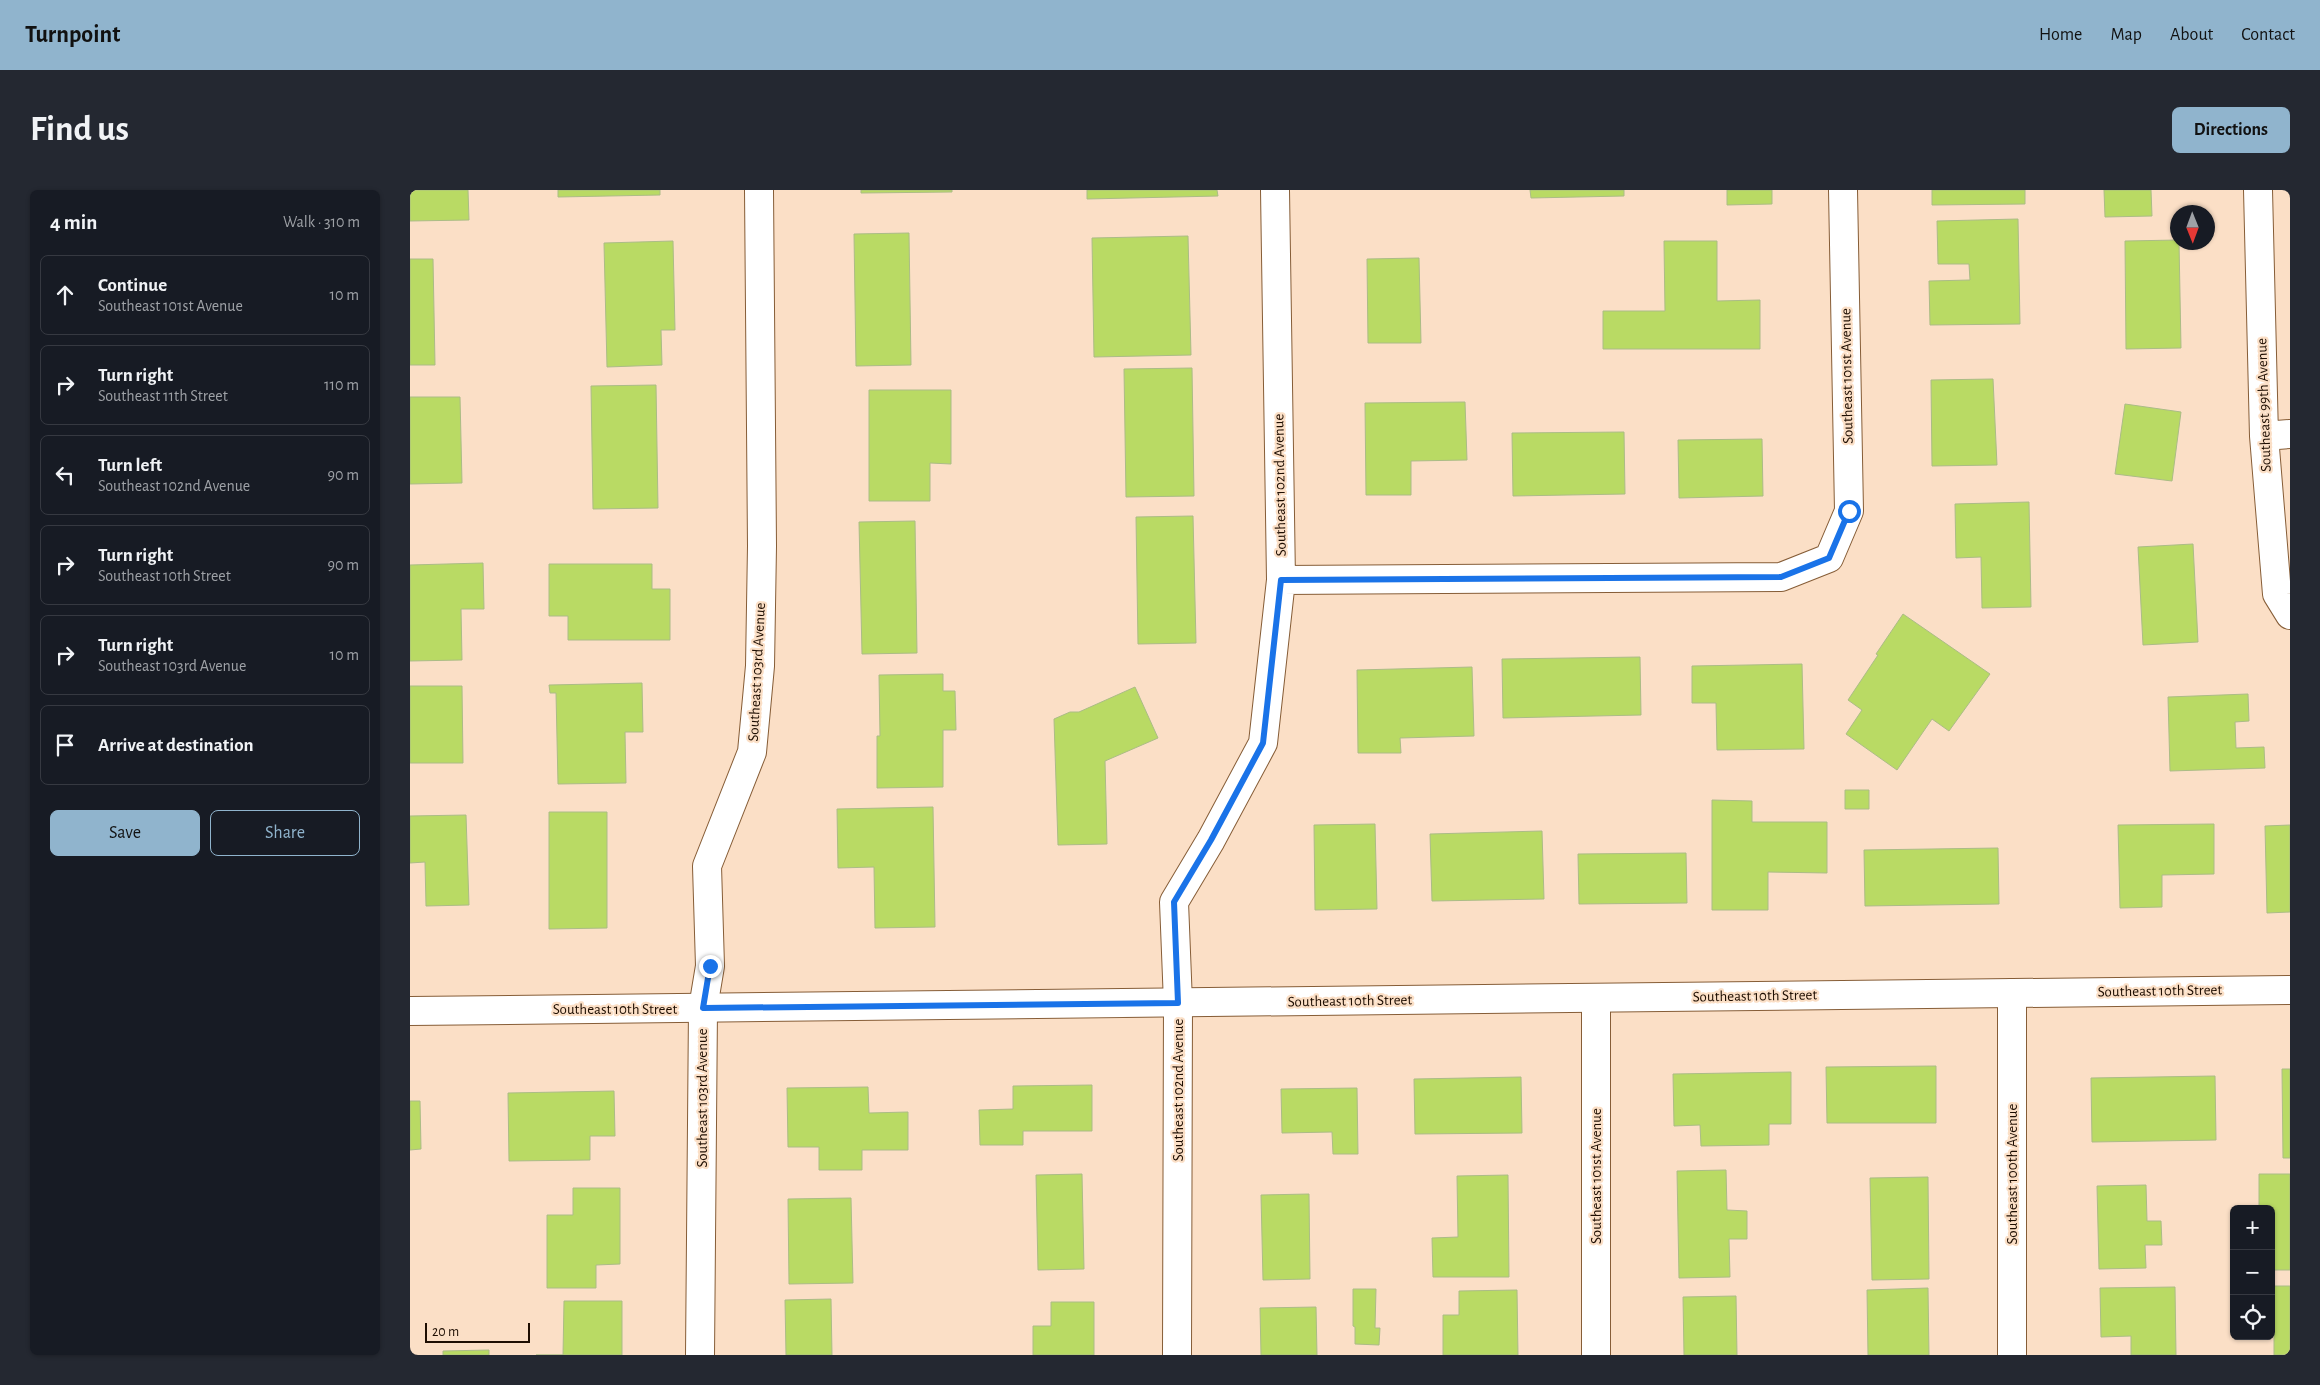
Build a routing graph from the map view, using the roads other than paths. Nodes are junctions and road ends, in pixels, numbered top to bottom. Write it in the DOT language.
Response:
graph roads {
  1 [pos="759,190"];
  2 [pos="1275,190"];
  3 [pos="1843,190"];
  4 [pos="2258,190"];
  5 [pos="2277,435"];
  6 [pos="1281,580"];
  7 [pos="2290,615"];
  8 [pos="2290,990"];
  9 [pos="2012,993"];
  10 [pos="1596,998"];
  11 [pos="1178,1003"];
  12 [pos="703,1008"];
  13 [pos="410,1011"];
  14 [pos="700,1355"];
  15 [pos="1177,1355"];
  16 [pos="1596,1355"];
  17 [pos="2012,1355"];
  1 -- 12 [label="street, Southeast 103rd Avenue"];
  2 -- 6 [label="street, Southeast 102nd Avenue"];
  3 -- 6 [label="street, Southeast 101st Avenue"];
  4 -- 5 [label="street, Southeast 99th Avenue"];
  5 -- 7 [label="street, Southeast 99th Avenue"];
  6 -- 11 [label="street, Southeast 102nd Avenue"];
  8 -- 9 [label="street, Southeast 10th Street"];
  9 -- 10 [label="street, Southeast 10th Street"];
  9 -- 17 [label="street, Southeast 100th Avenue"];
  10 -- 11 [label="street, Southeast 10th Street"];
  10 -- 16 [label="street, Southeast 101st Avenue"];
  11 -- 12 [label="street, Southeast 10th Street"];
  11 -- 15 [label="street, Southeast 102nd Avenue"];
  12 -- 13 [label="street, Southeast 10th Street"];
  12 -- 14 [label="street, Southeast 103rd Avenue"];
}
